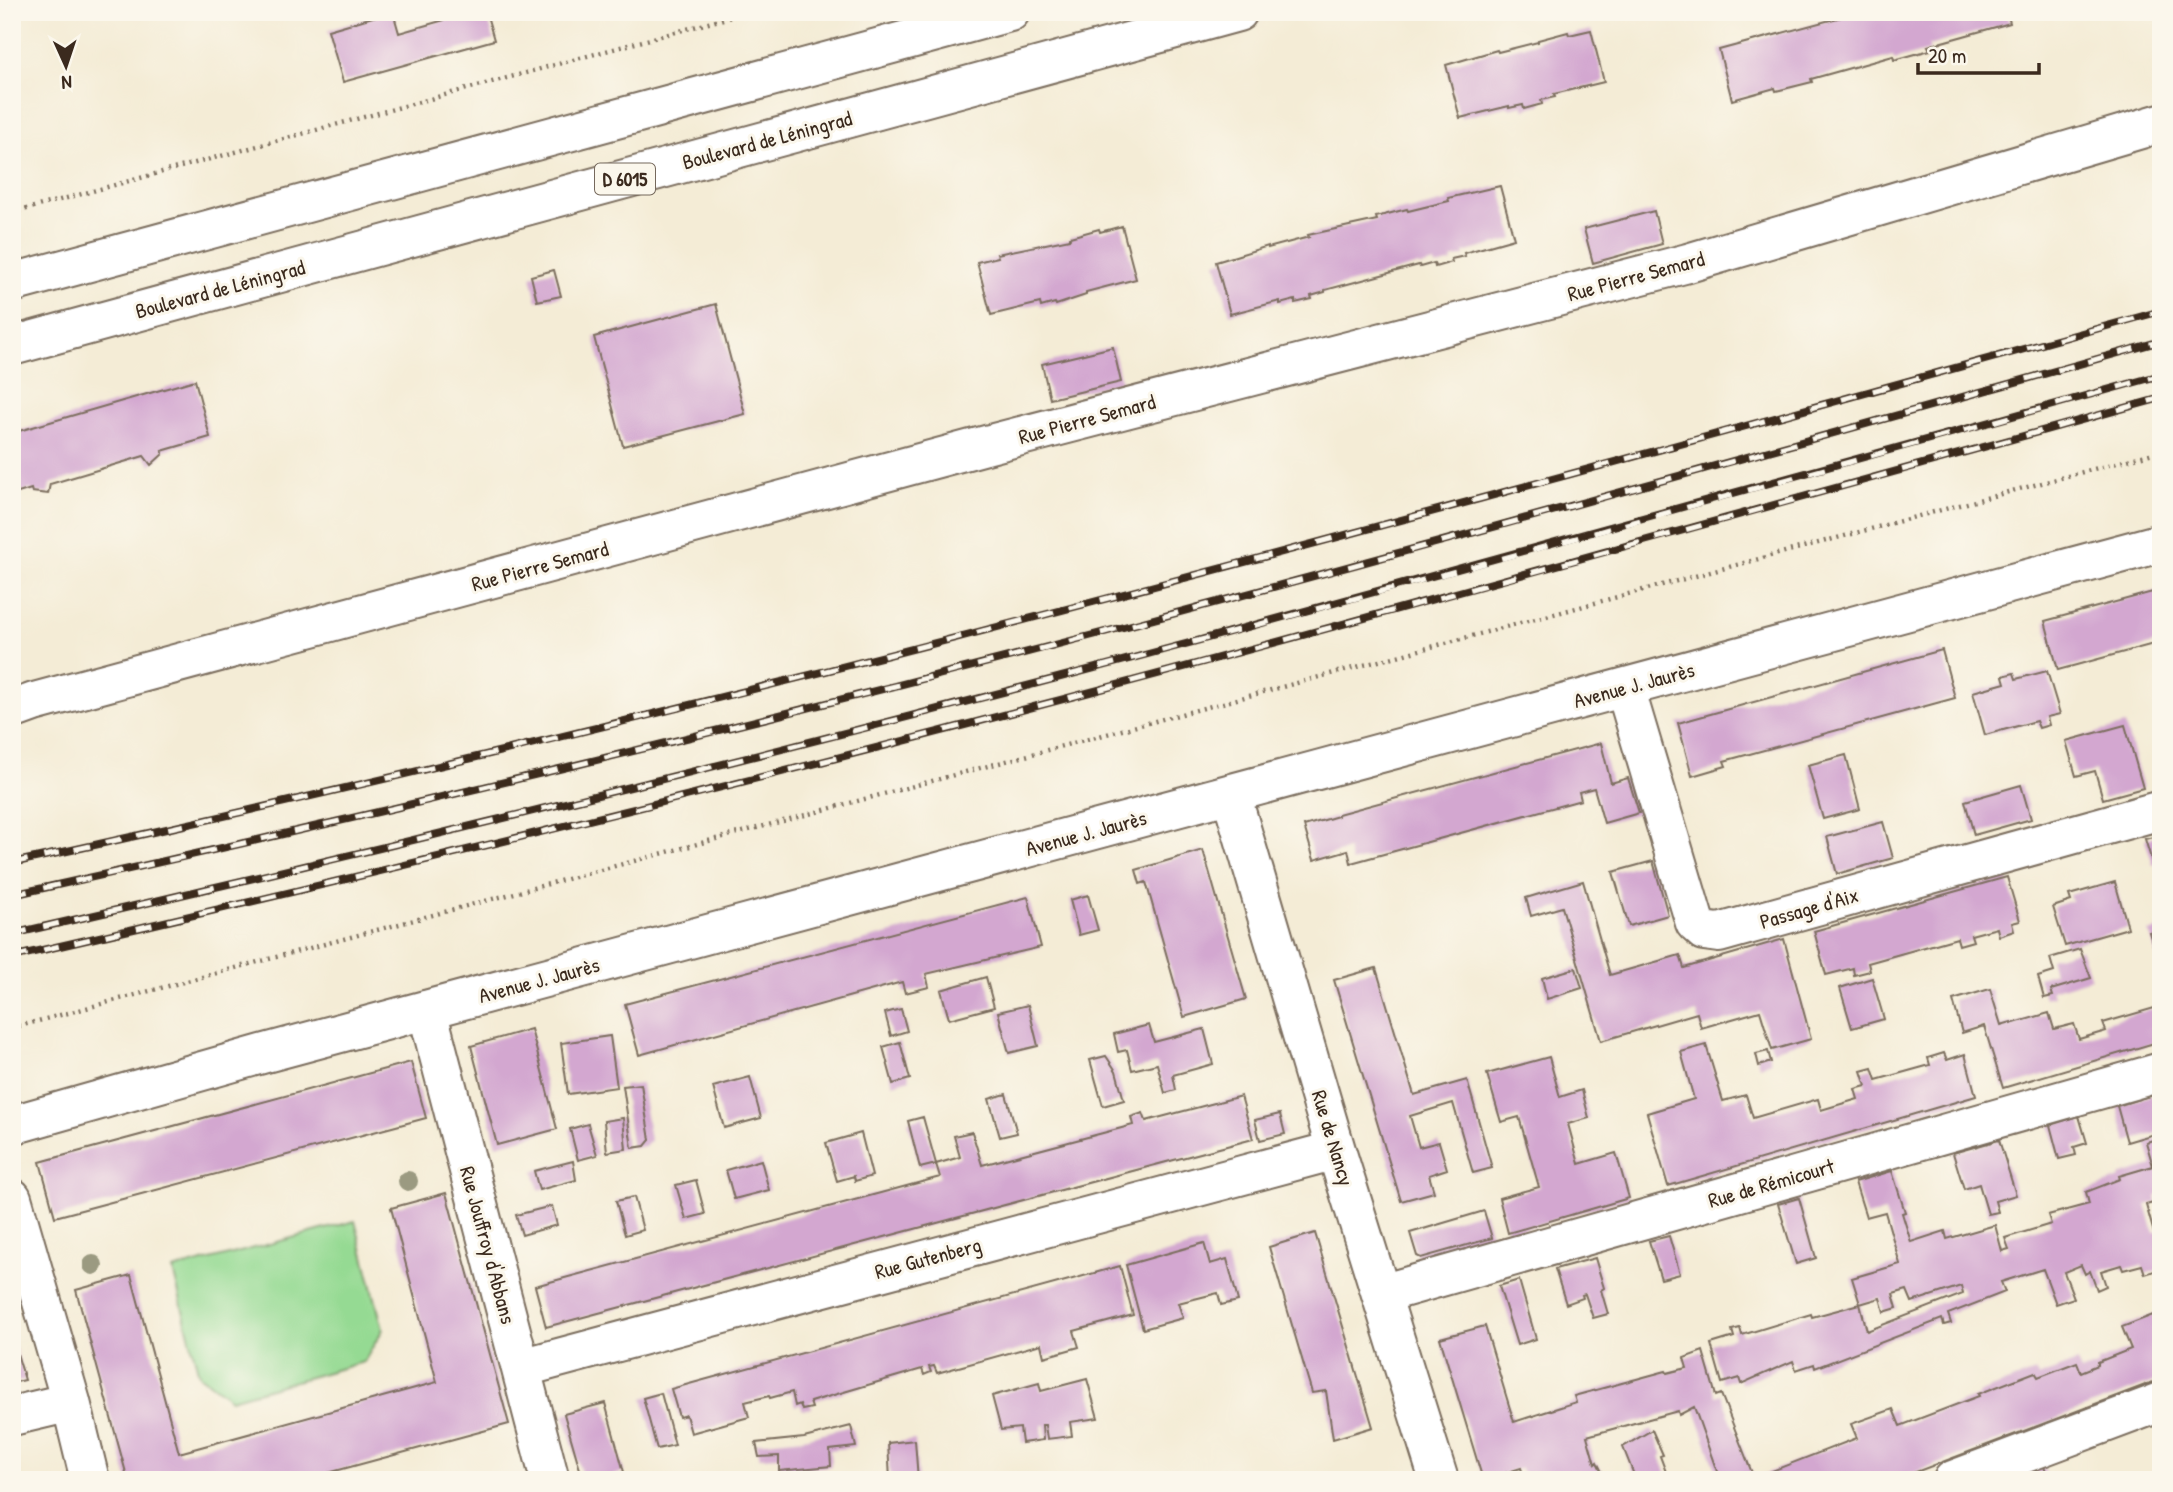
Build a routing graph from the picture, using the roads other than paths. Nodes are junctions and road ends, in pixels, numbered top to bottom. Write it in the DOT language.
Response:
graph roads {
  1 [pos="1010,12"];
  2 [pos="1238,12"];
  3 [pos="2161,123"];
  4 [pos="12,283"];
  5 [pos="12,346"];
  6 [pos="2161,543"];
  7 [pos="1625,688"];
  8 [pos="12,710"];
  9 [pos="1231,794"];
  10 [pos="2161,810"];
  11 [pos="427,1010"];
  12 [pos="2161,1072"];
  13 [pos="12,1125"];
  14 [pos="1336,1150"];
  15 [pos="12,1198"];
  16 [pos="1381,1294"];
  17 [pos="521,1368"];
  18 [pos="71,1402"];
  19 [pos="2161,1402"];
  20 [pos="12,1416"];
  21 [pos="90,1480"];
  22 [pos="550,1480"];
  23 [pos="1439,1480"];
  24 [pos="1953,1480"];
  1 -- 4 [label="street"];
  2 -- 5 [label="street, Boulevard de Léningrad / D 6015"];
  3 -- 8 [label="street, Rue Pierre Semard"];
  6 -- 7 [label="street, Avenue J. Jaurès"];
  7 -- 9 [label="street, Avenue J. Jaurès"];
  7 -- 10 [label="street, Passage d'Aix"];
  9 -- 11 [label="street, Avenue J. Jaurès"];
  9 -- 14 [label="street, Rue de Nancy"];
  11 -- 13 [label="street, Avenue J. Jaurès"];
  11 -- 17 [label="street, Rue Jouffroy d'Abbans"];
  12 -- 16 [label="street, Rue de Rémicourt"];
  14 -- 16 [label="street, Rue de Nancy"];
  14 -- 17 [label="street, Rue Gutenberg"];
  15 -- 18 [label="street"];
  16 -- 23 [label="street, Rue de Nancy"];
  17 -- 22 [label="street, Rue Jouffroy d'Abbans"];
  18 -- 20 [label="street"];
  18 -- 21 [label="street"];
  19 -- 24 [label="street"];
}
